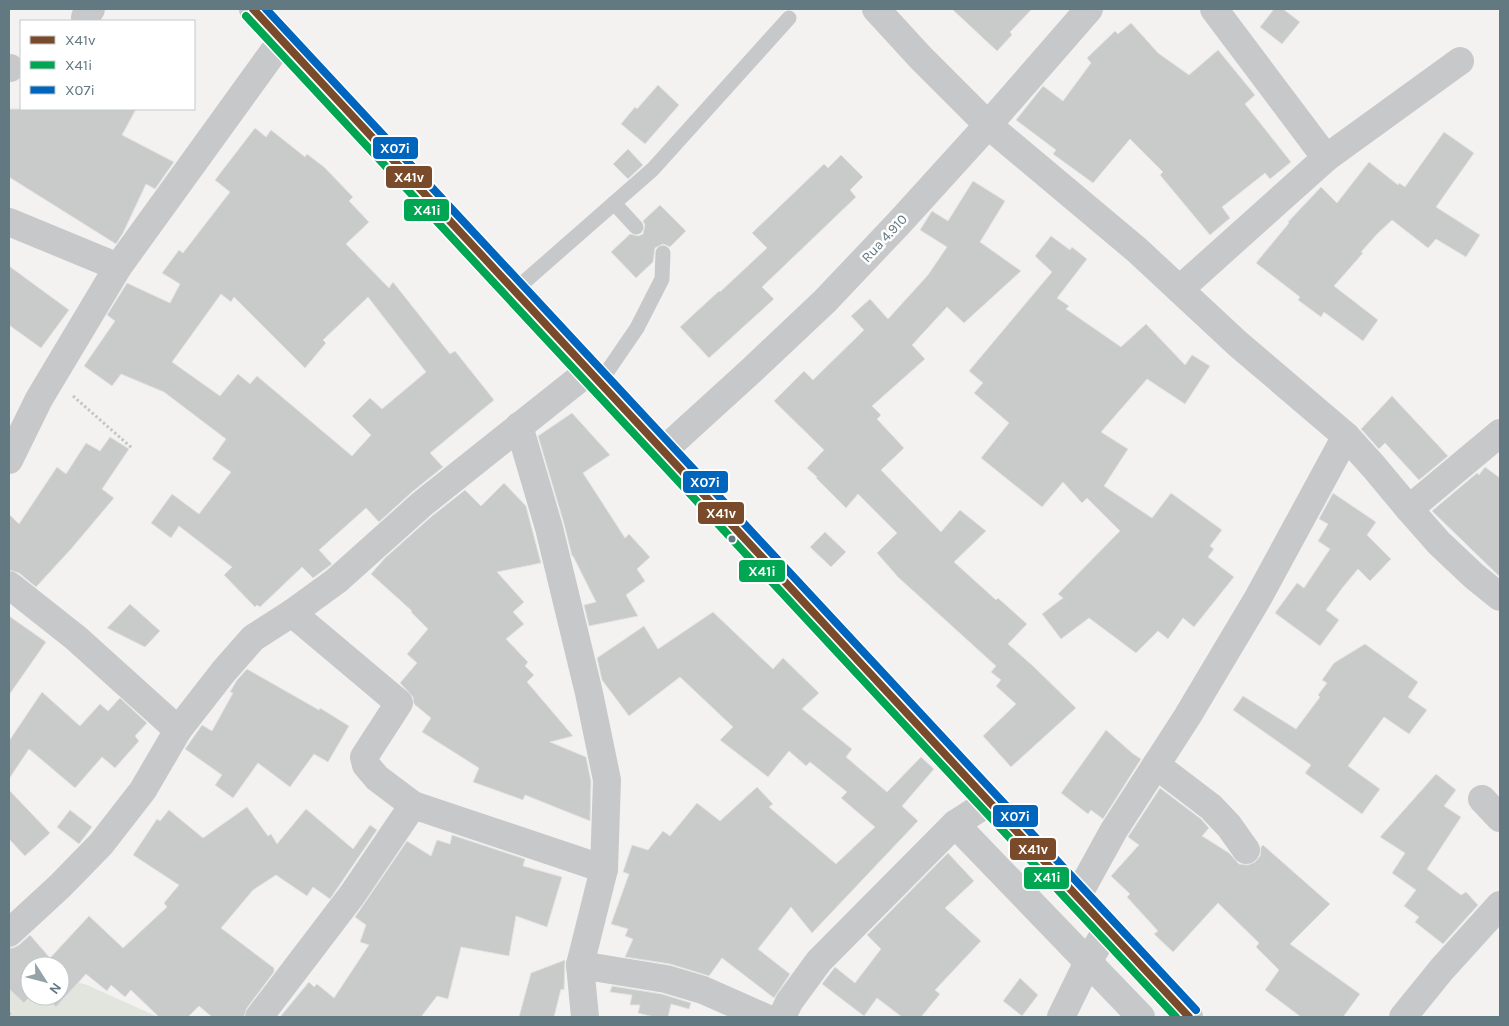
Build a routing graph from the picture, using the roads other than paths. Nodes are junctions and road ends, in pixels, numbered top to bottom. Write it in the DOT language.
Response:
graph roads {
  1 [pos="253,9"];
  2 [pos="876,9"];
  3 [pos="1089,9"];
  4 [pos="1214,9"];
  5 [pos="789,18"];
  6 [pos="282,40"];
  7 [pos="1460,61"];
  8 [pos="988,125"];
  9 [pos="1326,158"];
  10 [pos="614,203"];
  11 [pos="9,222"];
  12 [pos="636,228"];
  13 [pos="662,253"];
  14 [pos="118,267"];
  15 [pos="1180,289"];
  16 [pos="515,290"];
  17 [pos="594,377"];
  18 [pos="519,426"];
  19 [pos="1500,433"];
  20 [pos="1346,436"];
  21 [pos="663,451"];
  22 [pos="9,460"];
  23 [pos="1408,509"];
  24 [pos="9,585"];
  25 [pos="1500,597"];
  26 [pos="292,614"];
  27 [pos="178,730"];
  28 [pos="1156,765"];
  29 [pos="989,802"];
  30 [pos="413,805"];
  31 [pos="955,824"];
  32 [pos="1246,850"];
  33 [pos="604,869"];
  34 [pos="1077,897"];
  35 [pos="1500,905"];
  36 [pos="1107,929"];
  37 [pos="9,933"];
  38 [pos="1088,962"];
  39 [pos="580,966"];
  40 [pos="259,1017"];
  41 [pos="585,1017"];
  42 [pos="764,1017"];
  43 [pos="782,1017"];
  44 [pos="1061,1017"];
  45 [pos="1141,1017"];
  46 [pos="1189,1017"];
  47 [pos="1403,1017"];
  1 -- 6 [label="street"];
  2 -- 8 [label="street"];
  3 -- 8 [label="street, Rua 4.910"];
  4 -- 9 [label="street"];
  5 -- 10 [label="lane"];
  6 -- 14 [label="street"];
  6 -- 16 [label="street"];
  7 -- 9 [label="street"];
  8 -- 15 [label="street"];
  8 -- 21 [label="street, Rua 4.910"];
  9 -- 15 [label="street"];
  10 -- 12 [label="lane"];
  10 -- 16 [label="lane"];
  11 -- 14 [label="street"];
  13 -- 17 [label="lane"];
  14 -- 22 [label="street"];
  15 -- 20 [label="street"];
  16 -- 17 [label="street"];
  17 -- 18 [label="street"];
  17 -- 21 [label="street"];
  18 -- 26 [label="street"];
  18 -- 33 [label="street"];
  19 -- 23 [label="street"];
  20 -- 23 [label="street"];
  20 -- 28 [label="street"];
  21 -- 29 [label="street"];
  23 -- 25 [label="street"];
  24 -- 27 [label="street"];
  26 -- 27 [label="street"];
  26 -- 30 [label="street"];
  27 -- 37 [label="street"];
  28 -- 32 [label="street"];
  28 -- 34 [label="street"];
  29 -- 31 [label="street"];
  29 -- 34 [label="street"];
  30 -- 33 [label="street"];
  30 -- 40 [label="street"];
  31 -- 38 [label="street"];
  31 -- 43 [label="street"];
  33 -- 39 [label="street"];
  34 -- 36 [label="street"];
  35 -- 47 [label="street"];
  36 -- 38 [label="street"];
  36 -- 46 [label="street"];
  38 -- 44 [label="street"];
  38 -- 45 [label="street"];
  39 -- 41 [label="street"];
  39 -- 42 [label="street"];
}
